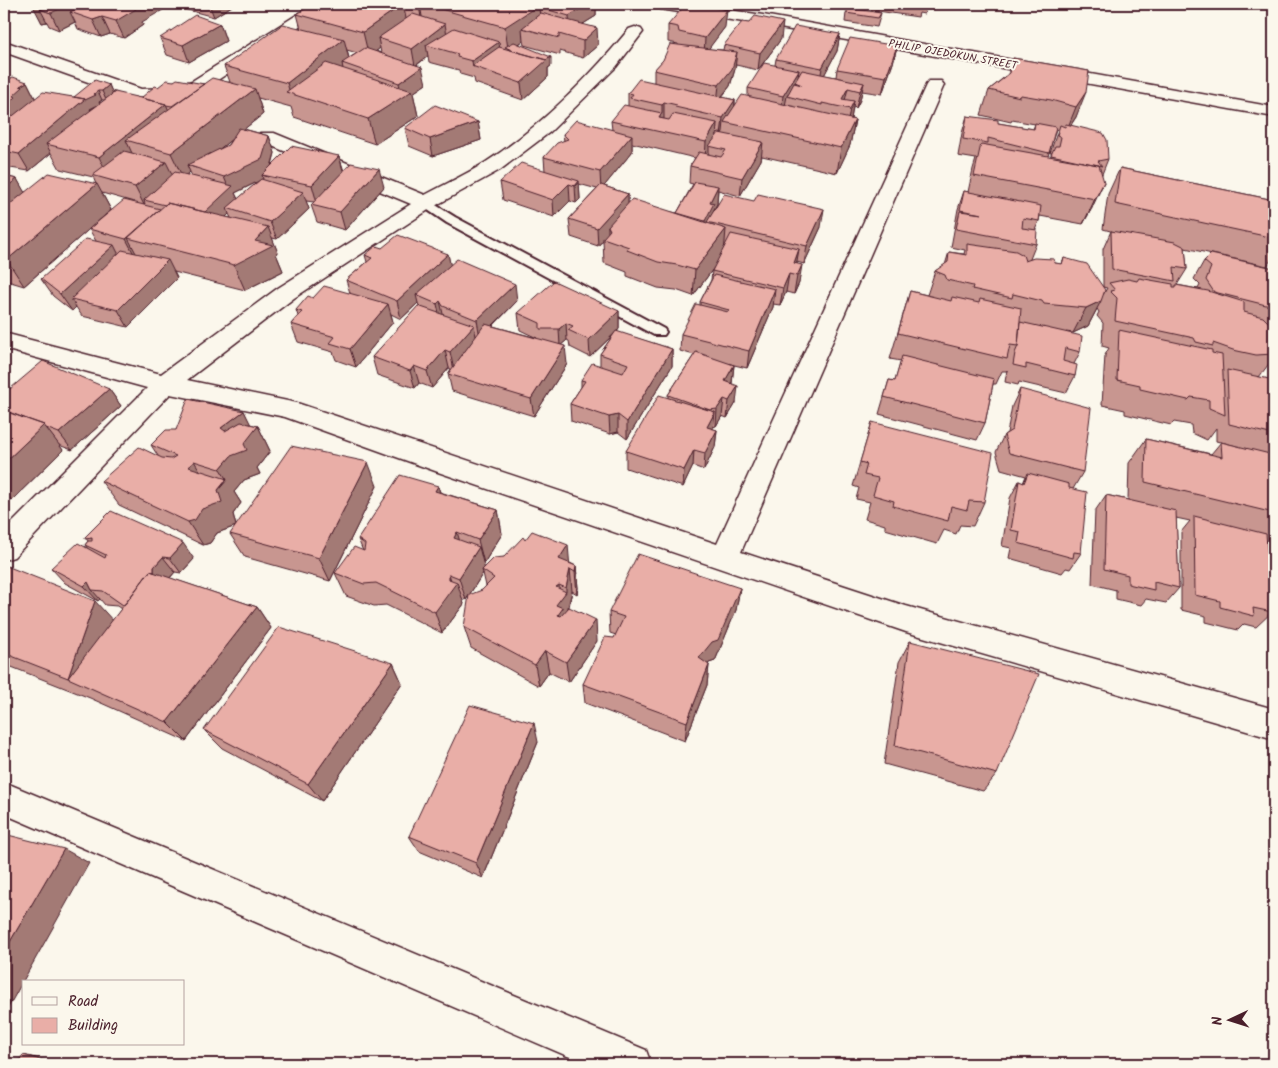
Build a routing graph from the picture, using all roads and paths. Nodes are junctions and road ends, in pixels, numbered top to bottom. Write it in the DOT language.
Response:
graph roads {
  1 [pos="325,4"];
  2 [pos="660,4"];
  3 [pos="635,32"];
  4 [pos="4,46"];
  5 [pos="935,85"];
  6 [pos="1274,112"];
  7 [pos="267,138"];
  8 [pos="426,203"];
  9 [pos="659,332"];
  10 [pos="4,340"];
  11 [pos="165,384"];
  12 [pos="4,549"];
  13 [pos="725,557"];
  14 [pos="1274,724"];
  15 [pos="4,798"];
  16 [pos="632,1064"];
  1 -- 4 [label="street"];
  2 -- 6 [label="street, PHILIP OJEDOKUN STREET"];
  3 -- 8 [label="street"];
  5 -- 13 [label="street"];
  7 -- 8 [label="street"];
  8 -- 9 [label="lane"];
  8 -- 11 [label="street"];
  10 -- 11 [label="street"];
  11 -- 12 [label="street"];
  11 -- 13 [label="street"];
  13 -- 14 [label="street"];
  15 -- 16 [label="street"];
}
